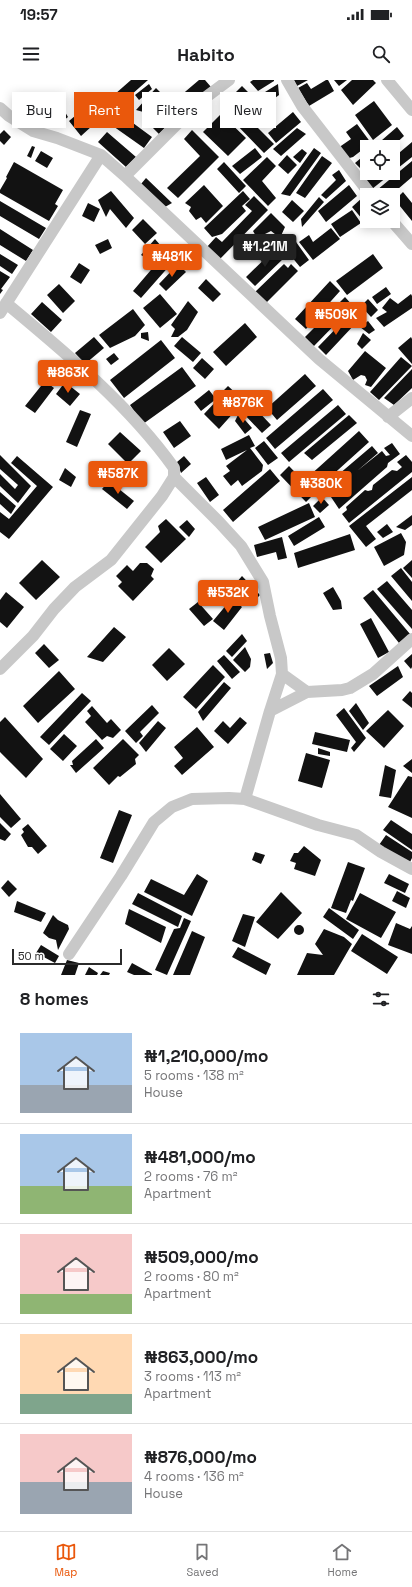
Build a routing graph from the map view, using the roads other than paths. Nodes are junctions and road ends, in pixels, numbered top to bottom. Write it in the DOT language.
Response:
graph roads {
  1 [pos="229,80"];
  2 [pos="287,80"];
  3 [pos="387,80"];
  4 [pos="0,108"];
  5 [pos="412,110"];
  6 [pos="101,155"];
  7 [pos="125,176"];
  8 [pos="366,188"];
  9 [pos="398,228"];
  10 [pos="412,244"];
  11 [pos="3,308"];
  12 [pos="412,398"];
  13 [pos="388,416"];
  14 [pos="412,436"];
  15 [pos="174,477"];
  16 [pos="412,639"];
  17 [pos="0,669"];
  18 [pos="282,674"];
  19 [pos="307,692"];
  20 [pos="270,711"];
  21 [pos="245,799"];
  22 [pos="412,869"];
  23 [pos="69,954"];
  1 -- 7 [label="street"];
  2 -- 8 [label="street"];
  3 -- 5 [label="street"];
  4 -- 6 [label="street"];
  6 -- 7 [label="street"];
  6 -- 11 [label="street"];
  7 -- 13 [label="street"];
  9 -- 10 [label="street"];
  11 -- 15 [label="street"];
  12 -- 13 [label="street"];
  13 -- 14 [label="street"];
  15 -- 17 [label="street"];
  15 -- 18 [label="street"];
  16 -- 19 [label="street"];
  18 -- 19 [label="street"];
  18 -- 20 [label="street"];
  19 -- 20 [label="street"];
  20 -- 21 [label="street"];
  21 -- 22 [label="street"];
  21 -- 23 [label="street"];
}
